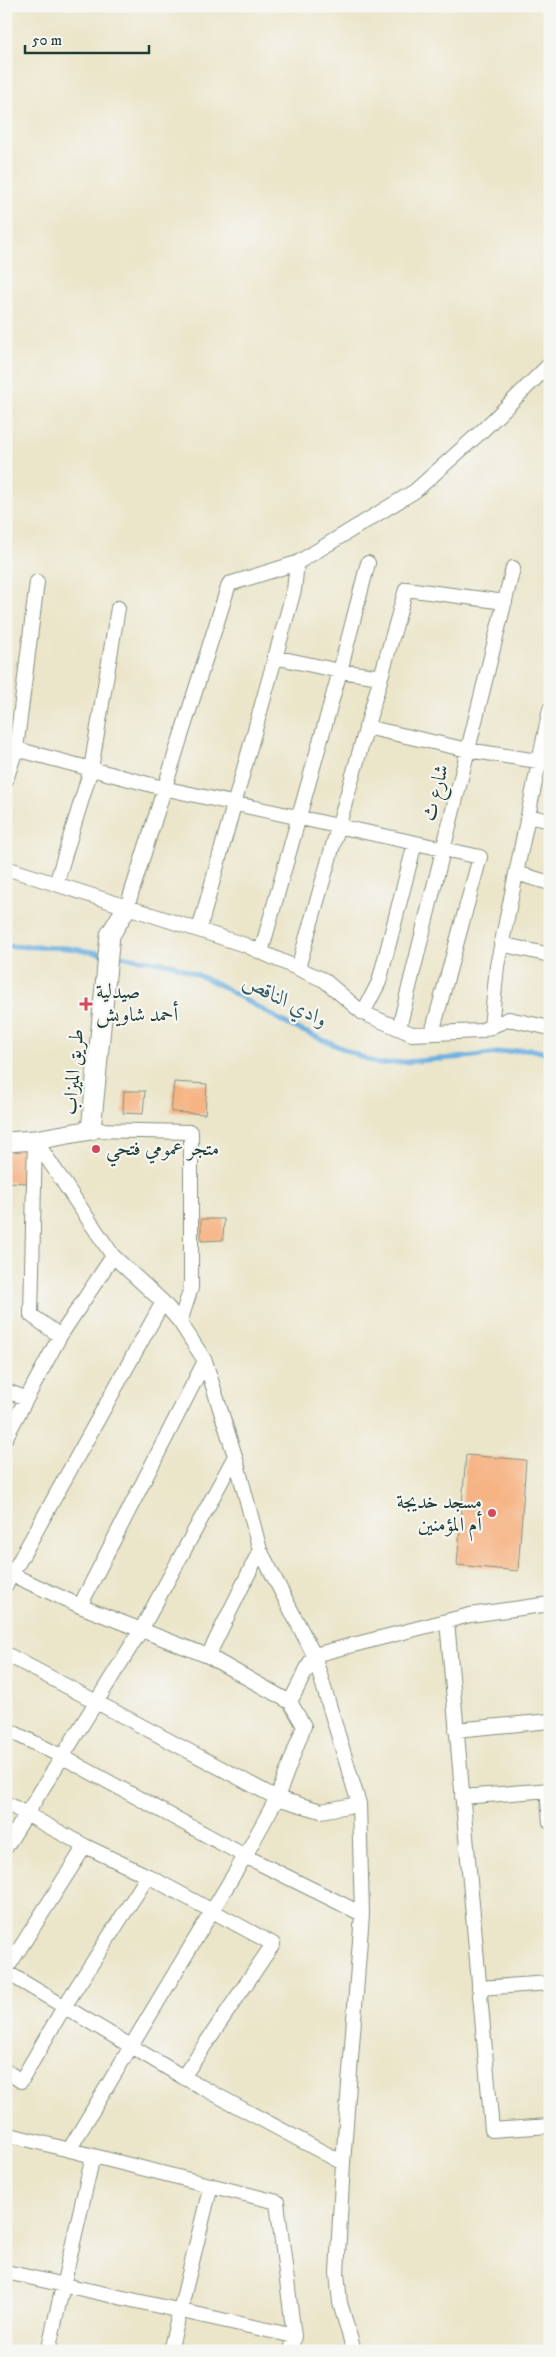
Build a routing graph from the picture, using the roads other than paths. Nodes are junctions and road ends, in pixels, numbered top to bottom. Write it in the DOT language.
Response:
graph roads {
  1 [pos="550,364"];
  2 [pos="368,563"];
  3 [pos="297,564"];
  4 [pos="514,568"];
  5 [pos="37,582"];
  6 [pos="505,602"];
  7 [pos="118,608"];
  8 [pos="274,657"];
  9 [pos="340,671"];
  10 [pos="381,676"];
  11 [pos="550,709"];
  12 [pos="366,727"];
  13 [pos="16,750"];
  14 [pos="468,750"];
  15 [pos="544,762"];
  16 [pos="91,769"];
  17 [pos="6,780"];
  18 [pos="163,788"];
  19 [pos="234,803"];
  20 [pos="528,816"];
  21 [pos="299,817"];
  22 [pos="550,821"];
  23 [pos="339,825"];
  24 [pos="415,843"];
  25 [pos="443,849"];
  26 [pos="6,868"];
  27 [pos="516,873"];
  28 [pos="550,883"];
  29 [pos="56,884"];
  30 [pos="127,907"];
  31 [pos="199,930"];
  32 [pos="501,944"];
  33 [pos="261,952"];
  34 [pos="550,956"];
  35 [pos="298,968"];
  36 [pos="364,1013"];
  37 [pos="491,1027"];
  38 [pos="399,1028"];
  39 [pos="550,1028"];
  40 [pos="432,1034"];
  41 [pos="91,1130"];
  42 [pos="35,1140"];
  43 [pos="6,1142"];
  44 [pos="113,1256"];
  45 [pos="163,1302"];
  46 [pos="180,1322"];
  47 [pos="60,1336"];
  48 [pos="205,1361"];
  49 [pos="6,1391"];
  50 [pos="26,1398"];
  51 [pos="6,1437"];
  52 [pos="235,1456"];
  53 [pos="260,1550"];
  54 [pos="8,1577"];
  55 [pos="550,1604"];
  56 [pos="80,1606"];
  57 [pos="447,1621"];
  58 [pos="142,1630"];
  59 [pos="6,1654"];
  60 [pos="314,1655"];
  61 [pos="208,1656"];
  62 [pos="97,1702"];
  63 [pos="290,1702"];
  64 [pos="550,1721"];
  65 [pos="6,1729"];
  66 [pos="456,1730"];
  67 [pos="61,1756"];
  68 [pos="548,1790"];
  69 [pos="462,1797"];
  70 [pos="277,1798"];
  71 [pos="6,1803"];
  72 [pos="359,1804"];
  73 [pos="27,1814"];
  74 [pos="550,1822"];
  75 [pos="85,1846"];
  76 [pos="6,1847"];
  77 [pos="245,1856"];
  78 [pos="148,1876"];
  79 [pos="213,1911"];
  80 [pos="362,1914"];
  81 [pos="6,1971"];
  82 [pos="550,1983"];
  83 [pos="480,1988"];
  84 [pos="64,2007"];
  85 [pos="130,2047"];
  86 [pos="6,2071"];
  87 [pos="183,2077"];
  88 [pos="550,2126"];
  89 [pos="6,2134"];
  90 [pos="69,2150"];
  91 [pos="93,2156"];
  92 [pos="342,2163"];
  93 [pos="211,2185"];
  94 [pos="6,2272"];
  95 [pos="62,2284"];
  96 [pos="180,2310"];
  97 [pos="294,2336"];
  98 [pos="48,2351"];
  99 [pos="170,2351"];
  100 [pos="291,2351"];
  101 [pos="354,2351"];
  1 -- 3 [label="street"];
  2 -- 9 [label="street"];
  3 -- 8 [label="street"];
  3 -- 18 [label="street"];
  4 -- 6 [label="street, شارع ث"];
  5 -- 13 [label="street"];
  6 -- 10 [label="street"];
  6 -- 14 [label="street, شارع ث"];
  7 -- 16 [label="street"];
  8 -- 9 [label="street"];
  8 -- 19 [label="street"];
  9 -- 10 [label="street"];
  9 -- 21 [label="street"];
  10 -- 12 [label="street"];
  11 -- 15 [label="street"];
  12 -- 14 [label="street"];
  12 -- 23 [label="street"];
  13 -- 16 [label="street"];
  13 -- 17 [label="street"];
  14 -- 15 [label="street"];
  14 -- 25 [label="street, شارع ث"];
  15 -- 20 [label="street"];
  16 -- 18 [label="street"];
  16 -- 29 [label="street"];
  18 -- 19 [label="street"];
  18 -- 30 [label="street"];
  19 -- 21 [label="street"];
  19 -- 31 [label="street"];
  20 -- 22 [label="street"];
  20 -- 27 [label="street"];
  21 -- 23 [label="street"];
  21 -- 33 [label="street"];
  23 -- 24 [label="street"];
  23 -- 35 [label="street"];
  24 -- 25 [label="street"];
  24 -- 36 [label="street"];
  25 -- 38 [label="street, شارع ث"];
  25 -- 40 [label="street"];
  26 -- 29 [label="street"];
  27 -- 28 [label="street"];
  27 -- 32 [label="street"];
  29 -- 30 [label="street"];
  30 -- 31 [label="street"];
  30 -- 41 [label="street, طريق الميزاب"];
  31 -- 33 [label="street"];
  32 -- 34 [label="street"];
  32 -- 37 [label="street"];
  33 -- 35 [label="street"];
  35 -- 36 [label="street"];
  36 -- 38 [label="street"];
  37 -- 39 [label="street"];
  37 -- 40 [label="street"];
  38 -- 40 [label="street"];
  41 -- 42 [label="street, طريق الميزاب"];
  41 -- 46 [label="street"];
  42 -- 43 [label="street, طريق الميزاب"];
  42 -- 44 [label="street"];
  42 -- 47 [label="street"];
  44 -- 45 [label="street"];
  44 -- 47 [label="street"];
  45 -- 46 [label="street"];
  45 -- 54 [label="street"];
  46 -- 48 [label="street"];
  47 -- 50 [label="street"];
  48 -- 52 [label="street"];
  48 -- 56 [label="street"];
  49 -- 50 [label="street"];
  50 -- 51 [label="street"];
  52 -- 53 [label="street"];
  52 -- 58 [label="street"];
  53 -- 60 [label="street"];
  53 -- 61 [label="street"];
  54 -- 56 [label="street"];
  55 -- 57 [label="street"];
  56 -- 58 [label="street"];
  57 -- 60 [label="street"];
  57 -- 66 [label="street"];
  58 -- 61 [label="street"];
  58 -- 62 [label="street"];
  59 -- 62 [label="street"];
  60 -- 63 [label="street"];
  60 -- 72 [label="street"];
  61 -- 63 [label="street"];
  62 -- 67 [label="street"];
  62 -- 70 [label="street"];
  63 -- 70 [label="street"];
  64 -- 66 [label="street"];
  65 -- 67 [label="street"];
  66 -- 69 [label="street"];
  67 -- 73 [label="street"];
  67 -- 77 [label="street"];
  68 -- 69 [label="street"];
  68 -- 74 [label="street"];
  69 -- 83 [label="street"];
  70 -- 72 [label="street"];
  70 -- 77 [label="street"];
  71 -- 73 [label="street"];
  72 -- 80 [label="street"];
  73 -- 75 [label="street"];
  73 -- 76 [label="street"];
  75 -- 78 [label="street"];
  75 -- 81 [label="street"];
  77 -- 79 [label="street"];
  77 -- 80 [label="street"];
  78 -- 79 [label="street"];
  78 -- 84 [label="street"];
  79 -- 85 [label="street"];
  79 -- 87 [label="street"];
  80 -- 92 [label="street"];
  81 -- 84 [label="street"];
  82 -- 83 [label="street"];
  83 -- 88 [label="street"];
  84 -- 85 [label="street"];
  84 -- 86 [label="street"];
  85 -- 87 [label="street"];
  85 -- 90 [label="street"];
  87 -- 92 [label="street"];
  89 -- 90 [label="street"];
  90 -- 91 [label="street"];
  91 -- 93 [label="street"];
  91 -- 95 [label="street"];
  92 -- 101 [label="street"];
  93 -- 96 [label="street"];
  93 -- 97 [label="street"];
  94 -- 95 [label="street"];
  95 -- 96 [label="street"];
  95 -- 98 [label="street"];
  96 -- 97 [label="street"];
  96 -- 99 [label="street"];
  97 -- 100 [label="street"];
}
